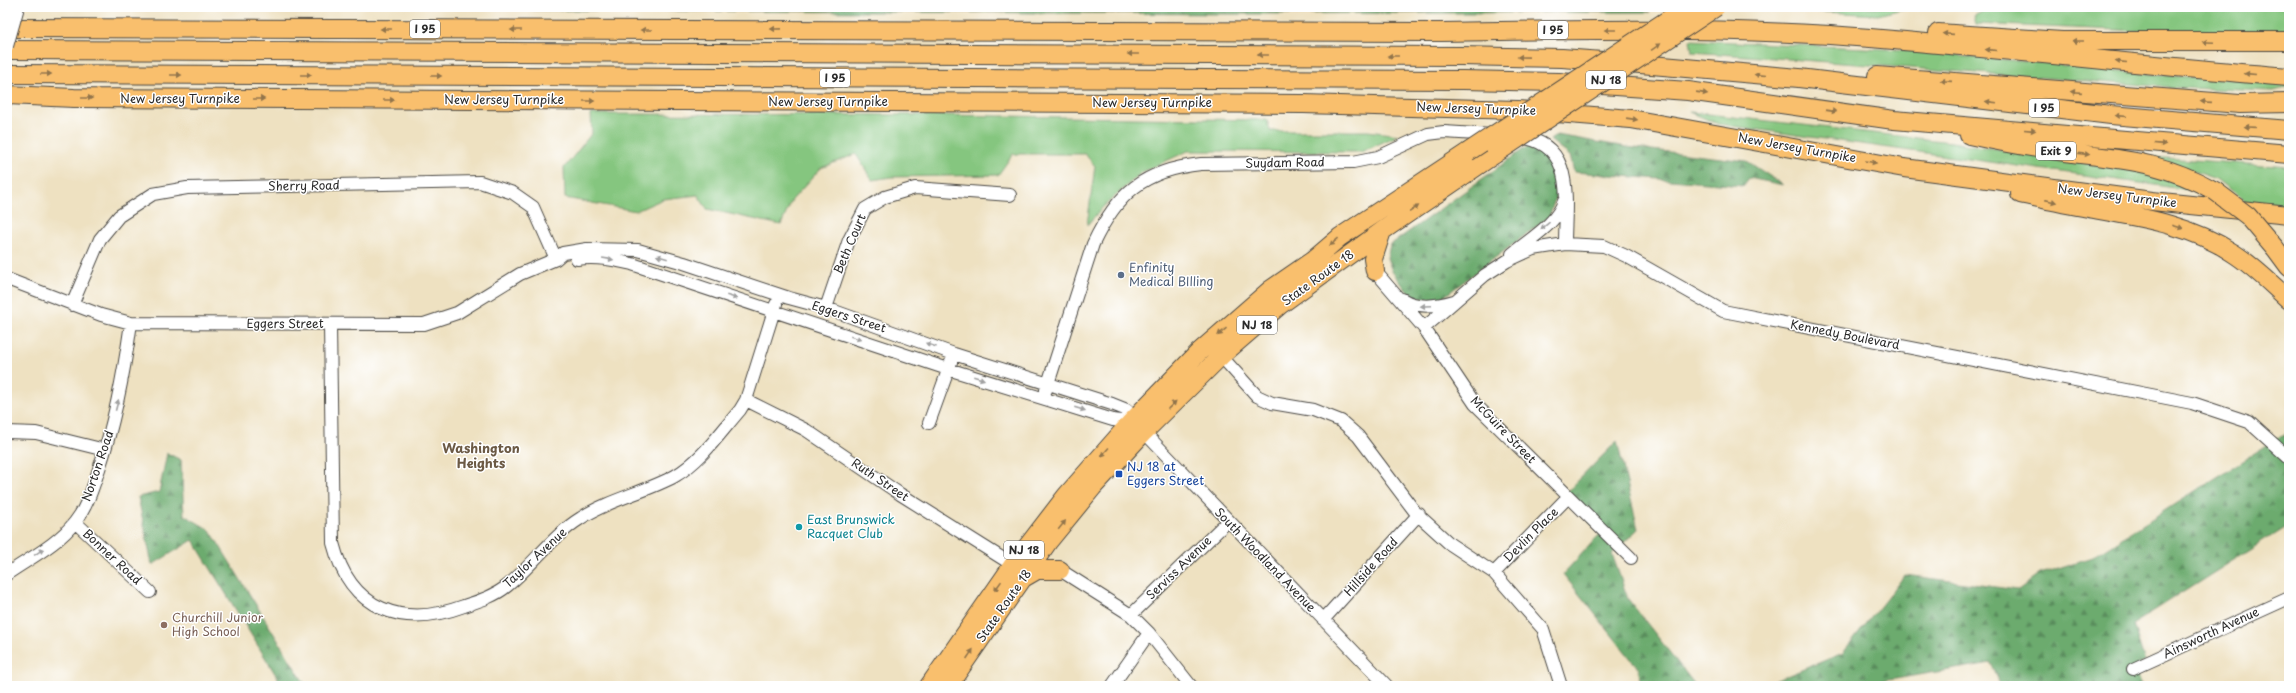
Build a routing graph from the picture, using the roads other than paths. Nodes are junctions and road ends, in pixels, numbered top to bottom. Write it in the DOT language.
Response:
graph roads {
  1 [pos="18,7"];
  2 [pos="1686,7"];
  3 [pos="1716,7"];
  4 [pos="7,28"];
  5 [pos="1731,31"];
  6 [pos="2289,41"];
  7 [pos="7,46"];
  8 [pos="7,50"];
  9 [pos="7,74"];
  10 [pos="2289,77"];
  11 [pos="1799,78"];
  12 [pos="7,95"];
  13 [pos="2288,103"];
  14 [pos="1894,120"];
  15 [pos="2289,130"];
  16 [pos="2289,154"];
  17 [pos="1904,168"];
  18 [pos="1566,194"];
  19 [pos="1010,195"];
  20 [pos="2289,214"];
  21 [pos="1382,231"];
  22 [pos="1565,244"];
  23 [pos="556,259"];
  24 [pos="684,263"];
  25 [pos="1336,265"];
  26 [pos="2289,267"];
  27 [pos="1375,271"];
  28 [pos="1485,275"];
  29 [pos="678,279"];
  30 [pos="7,280"];
  31 [pos="779,295"];
  32 [pos="1397,296"];
  33 [pos="1457,300"];
  34 [pos="2289,300"];
  35 [pos="72,305"];
  36 [pos="826,308"];
  37 [pos="774,311"];
  38 [pos="131,323"];
  39 [pos="330,324"];
  40 [pos="1424,328"];
  41 [pos="954,354"];
  42 [pos="1221,356"];
  43 [pos="948,368"];
  44 [pos="1048,383"];
  45 [pos="1043,398"];
  46 [pos="746,400"];
  47 [pos="929,423"];
  48 [pos="1138,427"];
  49 [pos="7,432"];
  50 [pos="105,450"];
  51 [pos="2289,458"];
  52 [pos="1568,498"];
  53 [pos="1419,514"];
  54 [pos="1228,521"];
  55 [pos="75,522"];
  56 [pos="1048,542"];
  57 [pos="1631,558"];
  58 [pos="1060,570"];
  59 [pos="1019,571"];
  60 [pos="1494,573"];
  61 [pos="7,574"];
  62 [pos="150,592"];
  63 [pos="2289,598"];
  64 [pos="1131,615"];
  65 [pos="1323,620"];
  66 [pos="1149,633"];
  67 [pos="2133,669"];
  68 [pos="929,686"];
  69 [pos="948,686"];
  70 [pos="1112,686"];
  71 [pos="1191,686"];
  72 [pos="1387,686"];
  73 [pos="1561,686"];
  1 -- 7 [label="street, bridge"];
  2 -- 48 [label="highway, State Route 18 / NJ 18, one-way, bridge"];
  21 -- 3 [label="highway, State Route 18 / NJ 18, one-way, bridge"];
  5 -- 4 [label="highway, I 95, one-way"];
  6 -- 5 [label="highway, one-way"];
  10 -- 5 [label="highway, I 95, one-way"];
  11 -- 8 [label="highway, I 95, one-way"];
  9 -- 14 [label="highway, New Jersey Turnpike / I 95, one-way"];
  13 -- 11 [label="highway, one-way"];
  15 -- 11 [label="highway, I 95, one-way"];
  12 -- 17 [label="highway, New Jersey Turnpike / I 95, one-way"];
  14 -- 16 [label="highway, New Jersey Turnpike / I 95, one-way"];
  14 -- 26 [label="highway, Exit 9, one-way, bridge"];
  17 -- 20 [label="highway, New Jersey Turnpike / I 95"];
  17 -- 34 [label="highway, one-way"];
  18 -- 22 [label="street, Suydam Road"];
  18 -- 28 [label="street, one-way"];
  18 -- 44 [label="street, Suydam Road"];
  19 -- 36 [label="street, Beth Court"];
  21 -- 25 [label="highway, State Route 18 / NJ 18"];
  21 -- 27 [label="highway"];
  22 -- 28 [label="street, Kennedy Boulevard"];
  22 -- 51 [label="street, Kennedy Boulevard"];
  24 -- 23 [label="street, Eggers Street, one-way"];
  23 -- 29 [label="street, Eggers Street, one-way"];
  23 -- 35 [label="street, Sherry Road"];
  23 -- 39 [label="street, Eggers Street"];
  24 -- 29 [label="street"];
  24 -- 31 [label="street, Eggers Street"];
  25 -- 27 [label="highway"];
  25 -- 42 [label="highway, State Route 18 / NJ 18"];
  27 -- 32 [label="street, McGuire Street"];
  28 -- 33 [label="street, Kennedy Boulevard"];
  29 -- 37 [label="street, Eggers Street, one-way"];
  30 -- 35 [label="street, Eggers Street"];
  31 -- 36 [label="street, Eggers Street"];
  31 -- 37 [label="street, Taylor Avenue"];
  33 -- 32 [label="street, one-way"];
  32 -- 40 [label="street, McGuire Street"];
  33 -- 40 [label="street, Kennedy Boulevard"];
  35 -- 38 [label="street, Eggers Street"];
  41 -- 36 [label="street, Eggers Street, one-way"];
  37 -- 43 [label="street, Eggers Street, one-way"];
  37 -- 46 [label="street, Taylor Avenue"];
  38 -- 39 [label="street, Eggers Street"];
  50 -- 38 [label="street, Norton Road, one-way"];
  39 -- 46 [label="street, Taylor Avenue"];
  40 -- 52 [label="street, McGuire Street"];
  41 -- 43 [label="street"];
  41 -- 44 [label="street, Eggers Street"];
  48 -- 42 [label="highway, State Route 18 / NJ 18, one-way"];
  42 -- 53 [label="street"];
  43 -- 45 [label="street, Eggers Street, one-way"];
  43 -- 47 [label="street"];
  44 -- 45 [label="street, Suydam Road"];
  44 -- 48 [label="street, Eggers Street"];
  45 -- 48 [label="street, Eggers Street, one-way"];
  46 -- 59 [label="street, Ruth Street"];
  48 -- 54 [label="street, South Woodland Avenue"];
  56 -- 48 [label="highway, State Route 18 / NJ 18, one-way"];
  48 -- 59 [label="highway, State Route 18 / NJ 18, one-way"];
  49 -- 50 [label="street"];
  50 -- 55 [label="street, Norton Road"];
  52 -- 57 [label="street, McGuire Street"];
  52 -- 60 [label="street, Devlin Place"];
  53 -- 60 [label="street"];
  53 -- 65 [label="street, Hillside Road"];
  54 -- 64 [label="street, Serviss Avenue"];
  54 -- 65 [label="street, South Woodland Avenue"];
  61 -- 55 [label="street, Norton Road, one-way"];
  55 -- 62 [label="street, Bonner Road"];
  56 -- 58 [label="highway"];
  56 -- 59 [label="highway, State Route 18 / NJ 18"];
  58 -- 59 [label="highway"];
  58 -- 64 [label="street"];
  59 -- 68 [label="highway, State Route 18 / NJ 18, one-way"];
  69 -- 59 [label="highway, State Route 18 / NJ 18, one-way"];
  60 -- 73 [label="street"];
  63 -- 67 [label="street, Ainsworth Avenue"];
  64 -- 66 [label="street"];
  65 -- 72 [label="street, South Woodland Avenue"];
  66 -- 70 [label="street"];
  66 -- 71 [label="street"];
}
